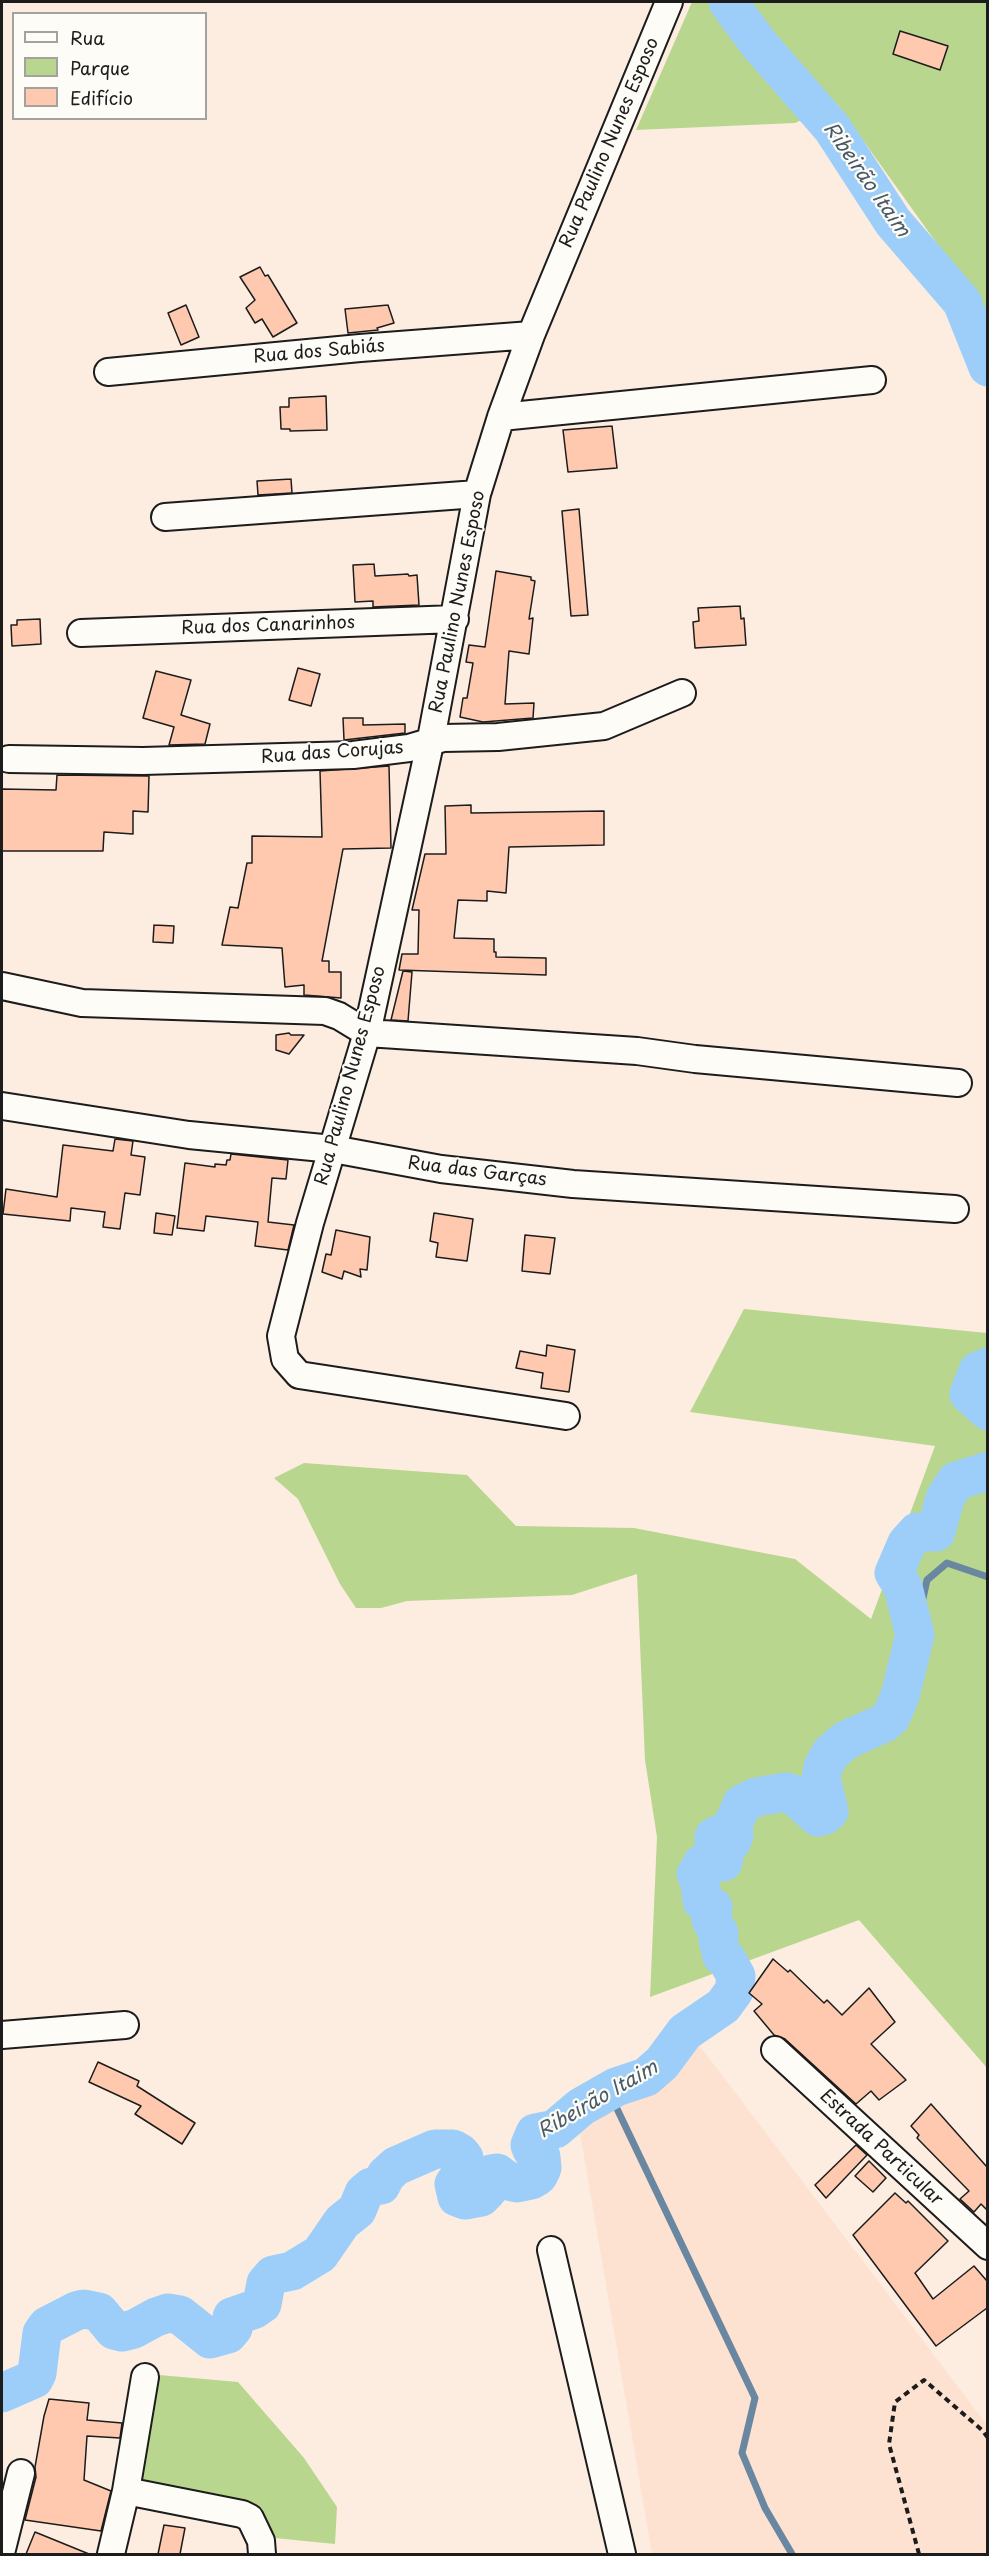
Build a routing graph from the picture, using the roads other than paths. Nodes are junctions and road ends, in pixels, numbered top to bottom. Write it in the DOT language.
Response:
graph roads {
  1 [pos="669,2"];
  2 [pos="531,335"];
  3 [pos="108,372"];
  4 [pos="872,380"];
  5 [pos="501,417"];
  6 [pos="477,494"];
  7 [pos="165,517"];
  8 [pos="454,619"];
  9 [pos="81,633"];
  10 [pos="682,693"];
  11 [pos="431,739"];
  12 [pos="9,759"];
  13 [pos="2,986"];
  14 [pos="367,1033"];
  15 [pos="958,1083"];
  16 [pos="2,1106"];
  17 [pos="333,1149"];
  18 [pos="955,1209"];
  19 [pos="566,1416"];
  20 [pos="125,2025"];
  21 [pos="2,2036"];
  22 [pos="775,2050"];
  23 [pos="987,2246"];
  24 [pos="551,2250"];
  25 [pos="145,2377"];
  26 [pos="21,2473"];
  27 [pos="126,2491"];
  28 [pos="6,2513"];
  29 [pos="2,2549"];
  30 [pos="111,2554"];
  31 [pos="261,2554"];
  32 [pos="621,2554"];
  1 -- 2 [label="street, Rua Paulino Nunes Esposo"];
  2 -- 3 [label="street, Rua dos Sabiás"];
  2 -- 5 [label="street, Rua Paulino Nunes Esposo"];
  4 -- 5 [label="street"];
  5 -- 6 [label="street, Rua Paulino Nunes Esposo"];
  6 -- 7 [label="street"];
  6 -- 8 [label="street, Rua Paulino Nunes Esposo"];
  8 -- 9 [label="street, Rua dos Canarinhos"];
  8 -- 11 [label="street, Rua Paulino Nunes Esposo"];
  10 -- 11 [label="street, Rua das Corujas"];
  11 -- 12 [label="street, Rua das Corujas"];
  11 -- 14 [label="street, Rua Paulino Nunes Esposo"];
  13 -- 14 [label="street"];
  14 -- 15 [label="street"];
  14 -- 17 [label="street, Rua Paulino Nunes Esposo"];
  16 -- 17 [label="street, Rua das Garças"];
  17 -- 18 [label="street, Rua das Garças"];
  17 -- 19 [label="street, Rua Paulino Nunes Esposo"];
  20 -- 21 [label="street"];
  22 -- 23 [label="street, Estrada Particular"];
  24 -- 32 [label="street"];
  25 -- 27 [label="street"];
  26 -- 28 [label="street"];
  27 -- 30 [label="street"];
  27 -- 31 [label="street"];
  28 -- 29 [label="street"];
}
